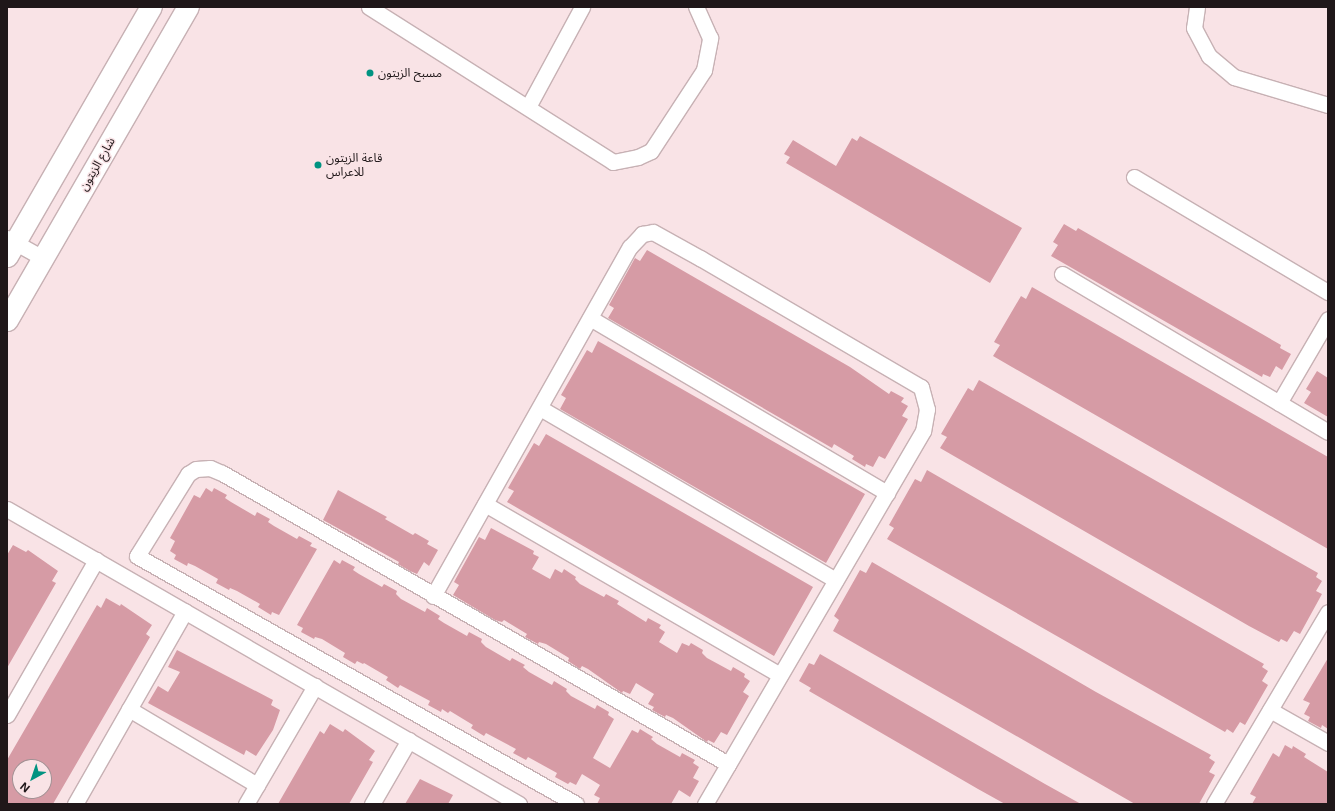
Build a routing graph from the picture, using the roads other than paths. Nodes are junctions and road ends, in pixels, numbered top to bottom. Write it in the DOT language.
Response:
graph roads {
  1 [pos="151,7"];
  2 [pos="188,7"];
  3 [pos="369,7"];
  4 [pos="582,7"];
  5 [pos="696,7"];
  6 [pos="1197,7"];
  7 [pos="1328,105"];
  8 [pos="528,107"];
  9 [pos="1134,177"];
  10 [pos="10,246"];
  11 [pos="43,258"];
  12 [pos="1062,274"];
  13 [pos="1328,292"];
  14 [pos="590,318"];
  15 [pos="1328,319"];
  16 [pos="7,320"];
  17 [pos="1279,403"];
  18 [pos="540,408"];
  19 [pos="1328,432"];
  20 [pos="887,493"];
  21 [pos="485,504"];
  22 [pos="7,509"];
  23 [pos="96,560"];
  24 [pos="836,580"];
  25 [pos="433,596"];
  26 [pos="185,611"];
  27 [pos="1326,619"];
  28 [pos="780,675"];
  29 [pos="315,686"];
  30 [pos="129,709"];
  31 [pos="1270,710"];
  32 [pos="7,715"];
  33 [pos="409,740"];
  34 [pos="1328,743"];
  35 [pos="728,764"];
  36 [pos="257,785"];
  37 [pos="500,799"];
  38 [pos="1221,802"];
  39 [pos="75,804"];
  40 [pos="246,804"];
  41 [pos="372,804"];
  42 [pos="520,804"];
  43 [pos="576,804"];
  44 [pos="705,804"];
  1 -- 10 [label="main road"];
  2 -- 11 [label="main road, شارع الزيتون"];
  3 -- 8 [label="street"];
  4 -- 8 [label="street"];
  5 -- 8 [label="street"];
  6 -- 7 [label="street"];
  9 -- 13 [label="street"];
  10 -- 11 [label="street"];
  11 -- 16 [label="main road, شارع الزيتون"];
  12 -- 17 [label="street"];
  14 -- 18 [label="street"];
  14 -- 20 [label="street"];
  14 -- 20 [label="street"];
  15 -- 17 [label="street"];
  17 -- 19 [label="street"];
  18 -- 21 [label="street"];
  18 -- 24 [label="street"];
  20 -- 24 [label="street"];
  21 -- 25 [label="street"];
  21 -- 28 [label="street"];
  22 -- 23 [label="street"];
  23 -- 26 [label="street"];
  23 -- 32 [label="street"];
  24 -- 28 [label="street"];
  25 -- 35 [label="street"];
  25 -- 43 [label="street"];
  26 -- 29 [label="street"];
  26 -- 30 [label="street"];
  27 -- 31 [label="street"];
  28 -- 35 [label="street"];
  29 -- 33 [label="street"];
  29 -- 36 [label="street"];
  30 -- 36 [label="street"];
  30 -- 39 [label="street"];
  31 -- 34 [label="street"];
  31 -- 38 [label="street"];
  33 -- 37 [label="street"];
  33 -- 41 [label="street"];
  35 -- 44 [label="street"];
  36 -- 40 [label="street"];
  37 -- 42 [label="street"];
}
